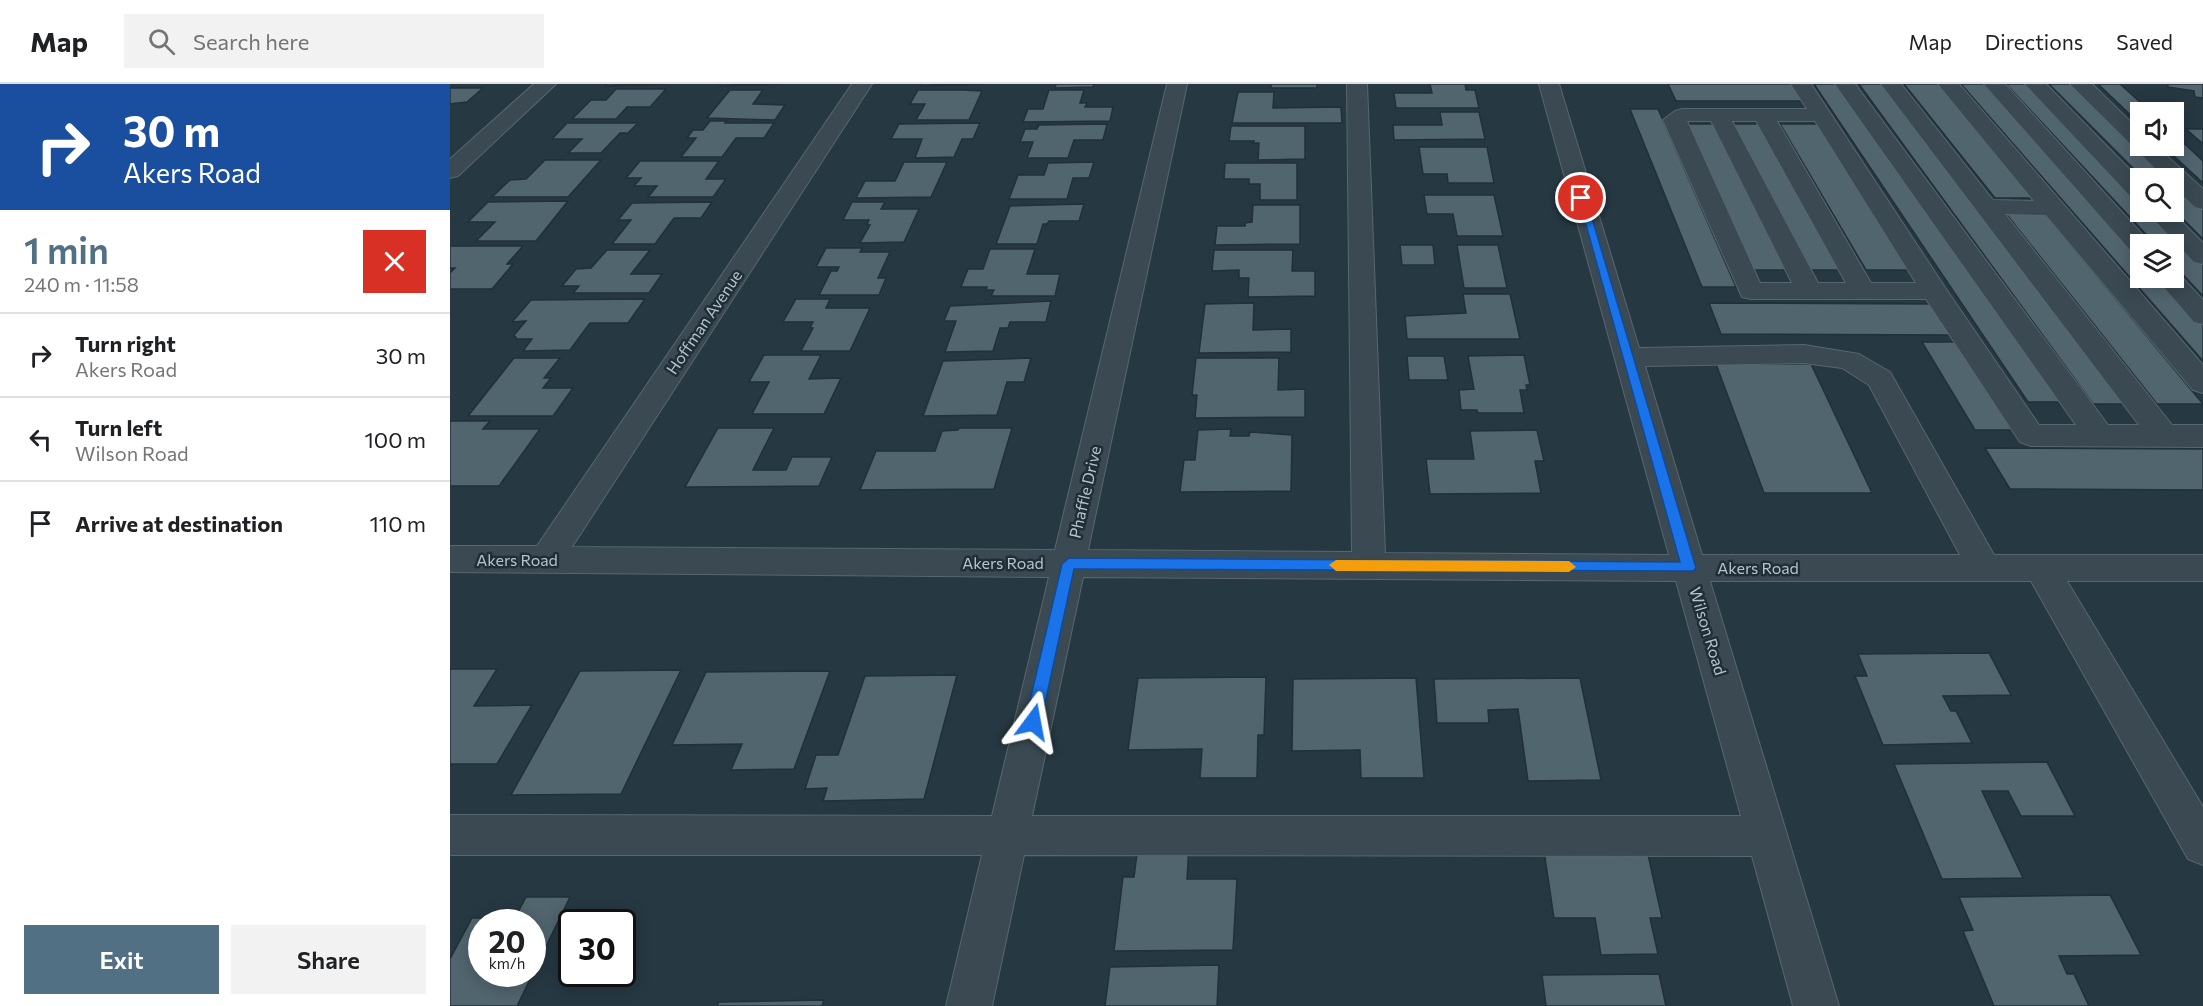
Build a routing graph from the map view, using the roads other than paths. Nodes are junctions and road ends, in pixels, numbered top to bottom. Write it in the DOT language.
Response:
graph roads {
  1 [pos="546,84"];
  2 [pos="862,84"];
  3 [pos="1177,84"];
  4 [pos="1357,84"];
  5 [pos="1549,84"];
  6 [pos="1801,84"];
  7 [pos="1845,84"];
  8 [pos="1891,84"];
  9 [pos="1948,84"];
  10 [pos="1994,84"];
  11 [pos="2036,84"];
  12 [pos="2080,84"];
  13 [pos="1718,115"];
  14 [pos="1763,115"];
  15 [pos="1822,116"];
  16 [pos="2130,132"];
  17 [pos="2155,156"];
  18 [pos="450,171"];
  19 [pos="2130,183"];
  20 [pos="2203,202"];
  21 [pos="1986,207"];
  22 [pos="2053,208"];
  23 [pos="2169,222"];
  24 [pos="2130,235"];
  25 [pos="2203,257"];
  26 [pos="2178,288"];
  27 [pos="1809,291"];
  28 [pos="1863,291"];
  29 [pos="1934,291"];
  30 [pos="2203,316"];
  31 [pos="1627,357"];
  32 [pos="2203,383"];
  33 [pos="2100,436"];
  34 [pos="2163,436"];
  35 [pos="2203,436"];
  36 [pos="450,559"];
  37 [pos="546,560"];
  38 [pos="1069,564"];
  39 [pos="1369,565"];
  40 [pos="1689,568"];
  41 [pos="1984,568"];
  42 [pos="2041,568"];
  43 [pos="2203,568"];
  44 [pos="450,835"];
  45 [pos="1008,836"];
  46 [pos="1767,836"];
  47 [pos="2203,845"];
  48 [pos="969,1006"];
  49 [pos="1816,1006"];
  1 -- 18 [label="street"];
  2 -- 37 [label="street, Hoffman Avenue"];
  3 -- 38 [label="street, Phaffle Drive"];
  4 -- 39 [label="street"];
  5 -- 31 [label="street, Wilson Road"];
  6 -- 15 [label="street"];
  7 -- 33 [label="street"];
  8 -- 21 [label="street"];
  9 -- 22 [label="street"];
  10 -- 24 [label="street"];
  11 -- 19 [label="street"];
  12 -- 16 [label="street"];
  13 -- 14 [label="street"];
  13 -- 27 [label="street"];
  13 -- 27 [label="street"];
  14 -- 15 [label="street"];
  14 -- 28 [label="street"];
  15 -- 29 [label="street"];
  17 -- 20 [label="street"];
  21 -- 22 [label="street"];
  21 -- 34 [label="street"];
  22 -- 32 [label="street"];
  23 -- 25 [label="street"];
  26 -- 30 [label="street"];
  27 -- 28 [label="street"];
  28 -- 29 [label="street"];
  29 -- 33 [label="street"];
  31 -- 40 [label="street, Wilson Road"];
  31 -- 41 [label="street"];
  33 -- 34 [label="street"];
  34 -- 35 [label="street"];
  36 -- 37 [label="street, Akers Road"];
  37 -- 38 [label="street, Akers Road"];
  38 -- 39 [label="street, Akers Road"];
  38 -- 45 [label="street, Phaffle Drive"];
  39 -- 40 [label="street, Akers Road"];
  40 -- 41 [label="street, Akers Road"];
  40 -- 46 [label="street, Wilson Road"];
  41 -- 42 [label="street, Akers Road"];
  42 -- 43 [label="street, Akers Road"];
  42 -- 47 [label="street"];
  44 -- 45 [label="street"];
  45 -- 46 [label="street"];
  45 -- 48 [label="street, Phaffle Drive"];
  46 -- 49 [label="street, Wilson Road"];
}
